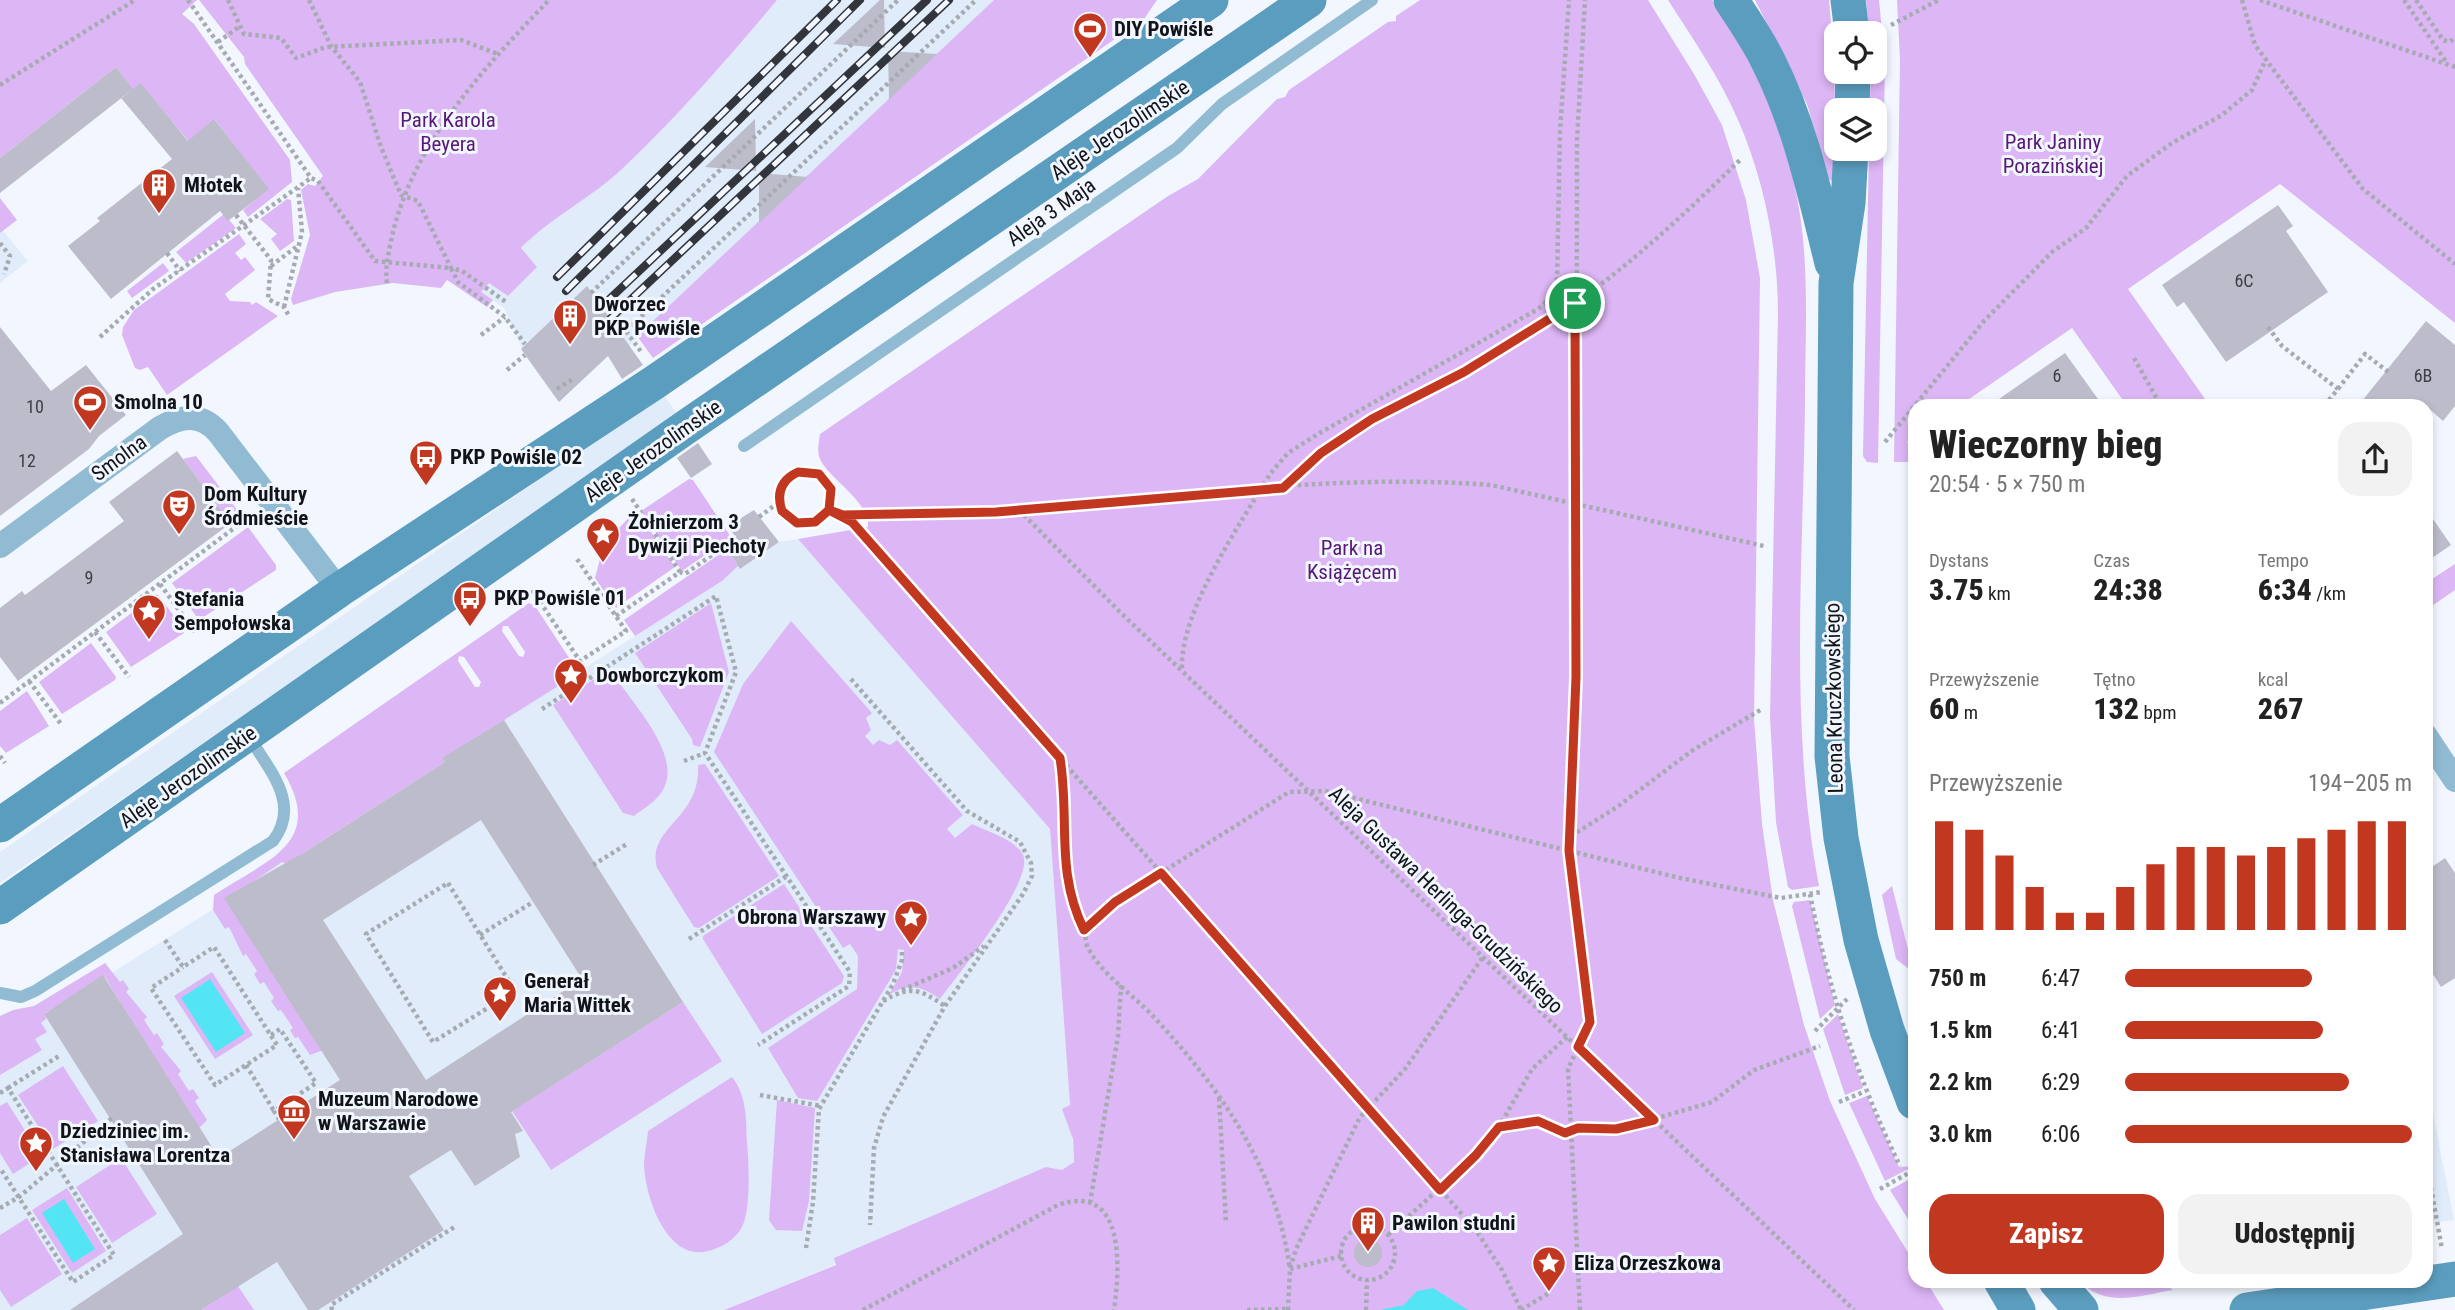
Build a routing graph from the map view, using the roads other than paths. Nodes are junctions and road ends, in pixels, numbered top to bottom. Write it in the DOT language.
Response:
graph roads {
  1 [pos="1211,0"];
  2 [pos="1309,0"];
  3 [pos="1372,0"];
  4 [pos="1731,0"];
  5 [pos="1848,0"];
  6 [pos="1851,21"];
  7 [pos="1850,161"];
  8 [pos="1836,283"];
  9 [pos="744,446"];
  10 [pos="0,546"];
  11 [pos="339,590"];
  12 [pos="248,735"];
  13 [pos="2433,747"];
  14 [pos="2455,780"];
  15 [pos="0,825"];
  16 [pos="0,908"];
  17 [pos="0,993"];
  18 [pos="1908,1086"];
  19 [pos="2005,1288"];
  20 [pos="2062,1288"];
  21 [pos="2343,1288"];
  22 [pos="2018,1310"];
  23 [pos="2081,1310"];
  24 [pos="2246,1310"];
  1 -- 11 [label="main road"];
  2 -- 12 [label="main road, Aleje Jerozolimskie"];
  3 -- 9 [label="lane, Aleja 3 Maja"];
  4 -- 8 [label="main road, Leona Kruczkowskiego"];
  5 -- 6 [label="main road"];
  7 -- 8 [label="main road, Leona Kruczkowskiego"];
  8 -- 18 [label="main road, Leona Kruczkowskiego"];
  10 -- 11 [label="street, Smolna"];
  11 -- 15 [label="main road"];
  12 -- 16 [label="main road, Aleje Jerozolimskie"];
  12 -- 17 [label="lane"];
  13 -- 14 [label="street"];
  19 -- 22 [label="main road"];
  20 -- 23 [label="main road"];
  21 -- 24 [label="main road"];
}
